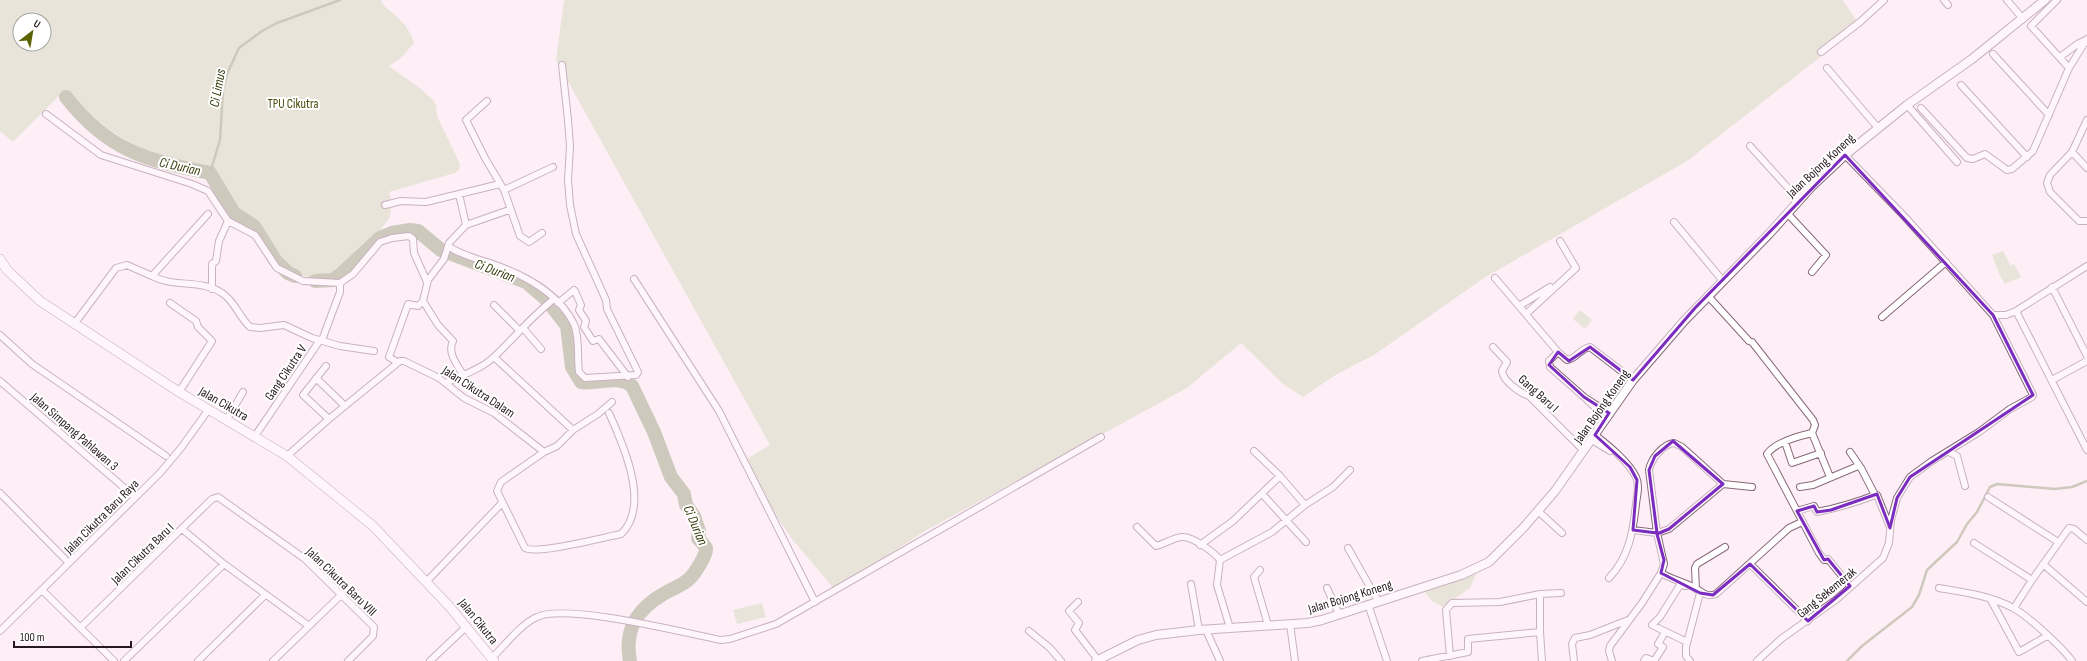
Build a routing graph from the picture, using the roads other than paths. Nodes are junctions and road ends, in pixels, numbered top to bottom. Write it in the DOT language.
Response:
graph roads {
  1 [pos="1884,0"];
  2 [pos="2007,0"];
  3 [pos="2045,0"];
  4 [pos="2057,0"];
  5 [pos="2023,19"];
  6 [pos="2086,39"];
  7 [pos="1821,52"];
  8 [pos="1992,54"];
  9 [pos="2060,57"];
  10 [pos="562,66"];
  11 [pos="1827,68"];
  12 [pos="2070,68"];
  13 [pos="1961,85"];
  14 [pos="487,101"];
  15 [pos="1907,105"];
  16 [pos="1921,108"];
  17 [pos="46,114"];
  18 [pos="2049,115"];
  19 [pos="2087,120"];
  20 [pos="1878,128"];
  21 [pos="1750,146"];
  22 [pos="2072,152"];
  23 [pos="1845,155"];
  24 [pos="2027,157"];
  25 [pos="1957,162"];
  26 [pos="553,168"];
  27 [pos="2087,168"];
  28 [pos="500,184"];
  29 [pos="504,190"];
  30 [pos="459,194"];
  31 [pos="1799,200"];
  32 [pos="385,205"];
  33 [pos="509,210"];
  34 [pos="1788,213"];
  35 [pos="208,214"];
  36 [pos="228,221"];
  37 [pos="2087,221"];
  38 [pos="1674,222"];
  39 [pos="466,224"];
  40 [pos="542,233"];
  41 [pos="1560,241"];
  42 [pos="447,249"];
  43 [pos="0,259"];
  44 [pos="1946,262"];
  45 [pos="2087,266"];
  46 [pos="1812,272"];
  47 [pos="152,276"];
  48 [pos="1495,278"];
  49 [pos="634,279"];
  50 [pos="1560,281"];
  51 [pos="1723,281"];
  52 [pos="427,282"];
  53 [pos="340,283"];
  54 [pos="2052,287"];
  55 [pos="212,289"];
  56 [pos="1708,296"];
  57 [pos="555,300"];
  58 [pos="423,301"];
  59 [pos="170,303"];
  60 [pos="494,305"];
  61 [pos="1519,306"];
  62 [pos="2016,311"];
  63 [pos="1526,314"];
  64 [pos="1993,315"];
  65 [pos="1882,317"];
  66 [pos="75,323"];
  67 [pos="521,329"];
  68 [pos="0,335"];
  69 [pos="321,340"];
  70 [pos="1493,347"];
  71 [pos="541,349"];
  72 [pos="374,351"];
  73 [pos="1558,352"];
  74 [pos="2087,356"];
  75 [pos="494,357"];
  76 [pos="397,362"];
  77 [pos="2087,362"];
  78 [pos="326,366"];
  79 [pos="463,375"];
  80 [pos="628,377"];
  81 [pos="316,378"];
  82 [pos="1633,380"];
  83 [pos="2052,380"];
  84 [pos="0,381"];
  85 [pos="446,383"];
  86 [pos="179,392"];
  87 [pos="243,392"];
  88 [pos="612,402"];
  89 [pos="345,406"];
  90 [pos="209,409"];
  91 [pos="609,413"];
  92 [pos="1608,415"];
  93 [pos="227,419"];
  94 [pos="329,419"];
  95 [pos="572,430"];
  96 [pos="1812,433"];
  97 [pos="255,436"];
  98 [pos="1101,436"];
  99 [pos="1594,437"];
  100 [pos="1785,442"];
  101 [pos="2087,450"];
  102 [pos="1254,451"];
  103 [pos="1584,451"];
  104 [pos="544,452"];
  105 [pos="1821,452"];
  106 [pos="1850,452"];
  107 [pos="1949,452"];
  108 [pos="166,456"];
  109 [pos="287,456"];
  110 [pos="1618,456"];
  111 [pos="1858,466"];
  112 [pos="1350,470"];
  113 [pos="1280,476"];
  114 [pos="1830,477"];
  115 [pos="1723,484"];
  116 [pos="1965,486"];
  117 [pos="1752,487"];
  118 [pos="1800,487"];
  119 [pos="0,493"];
  120 [pos="1875,495"];
  121 [pos="135,497"];
  122 [pos="218,497"];
  123 [pos="1265,497"];
  124 [pos="1988,497"];
  125 [pos="502,503"];
  126 [pos="1305,505"];
  127 [pos="1538,511"];
  128 [pos="1796,511"];
  129 [pos="1287,521"];
  130 [pos="1802,522"];
  131 [pos="1137,527"];
  132 [pos="1890,528"];
  133 [pos="182,529"];
  134 [pos="1633,530"];
  135 [pos="1562,533"];
  136 [pos="1657,533"];
  137 [pos="2087,540"];
  138 [pos="1306,542"];
  139 [pos="2058,542"];
  140 [pos="1974,544"];
  141 [pos="1200,545"];
  142 [pos="1725,547"];
  143 [pos="1348,548"];
  144 [pos="1220,560"];
  145 [pos="69,563"];
  146 [pos="224,564"];
  147 [pos="1750,564"];
  148 [pos="2043,564"];
  149 [pos="1260,570"];
  150 [pos="1661,573"];
  151 [pos="1609,578"];
  152 [pos="2032,580"];
  153 [pos="427,581"];
  154 [pos="1191,584"];
  155 [pos="1850,586"];
  156 [pos="1327,588"];
  157 [pos="1939,588"];
  158 [pos="42,590"];
  159 [pos="1697,590"];
  160 [pos="1561,593"];
  161 [pos="342,594"];
  162 [pos="1540,594"];
  163 [pos="265,595"];
  164 [pos="1991,600"];
  165 [pos="1378,601"];
  166 [pos="815,602"];
  167 [pos="1078,602"];
  168 [pos="2087,602"];
  169 [pos="1368,604"];
  170 [pos="2014,608"];
  171 [pos="1339,614"];
  172 [pos="1628,620"];
  173 [pos="1808,621"];
  174 [pos="1290,624"];
  175 [pos="1268,625"];
  176 [pos="309,626"];
  177 [pos="467,626"];
  178 [pos="81,627"];
  179 [pos="1230,628"];
  180 [pos="1203,630"];
  181 [pos="1029,631"];
  182 [pos="0,632"];
  183 [pos="1540,632"];
  184 [pos="1665,632"];
  185 [pos="2047,636"];
  186 [pos="1687,642"];
  187 [pos="1450,656"];
  188 [pos="493,659"];
  189 [pos="1097,660"];
  190 [pos="114,661"];
  191 [pos="124,661"];
  192 [pos="198,661"];
  193 [pos="273,661"];
  194 [pos="348,661"];
  195 [pos="430,661"];
  196 [pos="1061,661"];
  197 [pos="1220,661"];
  198 [pos="1295,661"];
  199 [pos="1387,661"];
  200 [pos="1422,661"];
  201 [pos="1542,661"];
  202 [pos="1574,661"];
  203 [pos="1612,661"];
  204 [pos="1644,661"];
  205 [pos="1654,661"];
  206 [pos="1690,661"];
  207 [pos="1757,661"];
  208 [pos="2072,661"];
  1 -- 7 [label="street"];
  2 -- 5 [label="street"];
  3 -- 5 [label="street, Jalan Bojong Koneng"];
  4 -- 9 [label="street"];
  5 -- 15 [label="street, Jalan Bojong Koneng"];
  6 -- 9 [label="street"];
  6 -- 12 [label="street"];
  8 -- 18 [label="street"];
  9 -- 12 [label="street"];
  10 -- 80 [label="street"];
  11 -- 20 [label="street"];
  12 -- 18 [label="street"];
  13 -- 24 [label="street"];
  14 -- 28 [label="street"];
  15 -- 20 [label="street, Jalan Bojong Koneng"];
  15 -- 25 [label="street"];
  16 -- 24 [label="street"];
  17 -- 36 [label="street"];
  18 -- 24 [label="street"];
  19 -- 22 [label="street"];
  20 -- 23 [label="street, Jalan Bojong Koneng"];
  21 -- 31 [label="street"];
  22 -- 27 [label="street"];
  22 -- 37 [label="street"];
  23 -- 31 [label="street, Jalan Bojong Koneng"];
  23 -- 44 [label="street"];
  26 -- 29 [label="street"];
  28 -- 29 [label="street"];
  28 -- 30 [label="street"];
  29 -- 33 [label="street"];
  30 -- 32 [label="street"];
  30 -- 39 [label="street"];
  31 -- 34 [label="street, Jalan Bojong Koneng"];
  33 -- 39 [label="street"];
  33 -- 40 [label="street"];
  34 -- 46 [label="street"];
  34 -- 51 [label="street, Jalan Bojong Koneng"];
  35 -- 47 [label="street"];
  36 -- 53 [label="street"];
  36 -- 55 [label="street"];
  38 -- 51 [label="street"];
  39 -- 42 [label="street"];
  41 -- 50 [label="street"];
  42 -- 52 [label="street"];
  42 -- 57 [label="street"];
  43 -- 66 [label="main road, Jalan Cikutra"];
  44 -- 64 [label="street"];
  44 -- 65 [label="street"];
  45 -- 54 [label="street"];
  47 -- 55 [label="street"];
  47 -- 66 [label="street"];
  48 -- 61 [label="street"];
  49 -- 166 [label="street"];
  50 -- 61 [label="street"];
  50 -- 63 [label="street"];
  51 -- 56 [label="street, Jalan Bojong Koneng"];
  52 -- 53 [label="street"];
  52 -- 58 [label="street"];
  53 -- 69 [label="street, Gang Cikutra V"];
  54 -- 62 [label="street"];
  54 -- 74 [label="street"];
  55 -- 69 [label="street"];
  56 -- 82 [label="street, Jalan Bojong Koneng"];
  56 -- 96 [label="street"];
  57 -- 67 [label="street"];
  57 -- 80 [label="street"];
  57 -- 80 [label="street"];
  58 -- 76 [label="street"];
  58 -- 79 [label="street"];
  59 -- 86 [label="street"];
  60 -- 67 [label="street"];
  61 -- 63 [label="street"];
  62 -- 64 [label="street"];
  62 -- 83 [label="street"];
  63 -- 73 [label="street"];
  64 -- 107 [label="street, Gang Sekemerak"];
  66 -- 86 [label="main road, Jalan Cikutra"];
  67 -- 71 [label="street"];
  67 -- 75 [label="street"];
  68 -- 108 [label="street"];
  69 -- 72 [label="street"];
  69 -- 97 [label="street, Gang Cikutra V"];
  70 -- 103 [label="street, Gang Baru I"];
  73 -- 82 [label="street"];
  73 -- 92 [label="street"];
  75 -- 79 [label="street"];
  75 -- 95 [label="street"];
  76 -- 85 [label="street, Jalan Cikutra Dalam"];
  76 -- 89 [label="street"];
  77 -- 83 [label="street"];
  78 -- 81 [label="street"];
  79 -- 85 [label="street"];
  81 -- 89 [label="street"];
  81 -- 94 [label="street"];
  82 -- 92 [label="street, Jalan Bojong Koneng"];
  83 -- 101 [label="street"];
  84 -- 121 [label="street, Jalan Simpang Pahlawan 3"];
  85 -- 104 [label="street, Jalan Cikutra Dalam"];
  86 -- 90 [label="main road, Jalan Cikutra"];
  87 -- 93 [label="street"];
  88 -- 95 [label="street"];
  89 -- 94 [label="street"];
  90 -- 93 [label="main road, Jalan Cikutra"];
  90 -- 121 [label="street, Jalan Cikutra Baru Raya"];
  91 -- 125 [label="street"];
  92 -- 99 [label="street, Jalan Bojong Koneng"];
  93 -- 97 [label="main road, Jalan Cikutra"];
  94 -- 109 [label="street"];
  95 -- 104 [label="street"];
  96 -- 100 [label="street"];
  96 -- 105 [label="street"];
  97 -- 109 [label="main road, Jalan Cikutra"];
  98 -- 166 [label="street"];
  99 -- 103 [label="street, Jalan Bojong Koneng"];
  99 -- 110 [label="street"];
  99 -- 110 [label="street"];
  100 -- 105 [label="street"];
  100 -- 128 [label="street"];
  102 -- 113 [label="street"];
  103 -- 127 [label="street, Jalan Bojong Koneng"];
  104 -- 125 [label="street"];
  105 -- 114 [label="street"];
  106 -- 111 [label="street"];
  107 -- 116 [label="street"];
  107 -- 132 [label="street, Gang Sekemerak"];
  109 -- 153 [label="main road, Jalan Cikutra"];
  110 -- 134 [label="street"];
  111 -- 114 [label="street"];
  111 -- 120 [label="street"];
  112 -- 126 [label="street"];
  113 -- 126 [label="street"];
  113 -- 141 [label="street"];
  114 -- 118 [label="street"];
  115 -- 117 [label="street"];
  115 -- 136 [label="street"];
  115 -- 136 [label="street"];
  119 -- 145 [label="street"];
  120 -- 128 [label="street"];
  120 -- 132 [label="street"];
  121 -- 145 [label="street, Jalan Cikutra Baru Raya"];
  122 -- 133 [label="street, Jalan Cikutra Baru I"];
  122 -- 161 [label="street, Jalan Cikutra Baru VIII"];
  123 -- 129 [label="street"];
  124 -- 139 [label="street"];
  125 -- 153 [label="street"];
  126 -- 129 [label="street"];
  127 -- 135 [label="street"];
  127 -- 165 [label="street, Jalan Bojong Koneng"];
  128 -- 130 [label="street"];
  129 -- 138 [label="street"];
  129 -- 144 [label="street"];
  130 -- 147 [label="street"];
  130 -- 155 [label="street"];
  131 -- 141 [label="street"];
  132 -- 155 [label="street, Gang Sekemerak"];
  133 -- 146 [label="street"];
  133 -- 178 [label="street, Jalan Cikutra Baru I"];
  134 -- 136 [label="street"];
  134 -- 151 [label="street"];
  136 -- 150 [label="street"];
  137 -- 139 [label="street"];
  139 -- 148 [label="street"];
  140 -- 152 [label="street"];
  141 -- 144 [label="street"];
  142 -- 159 [label="street"];
  143 -- 165 [label="street"];
  144 -- 179 [label="street"];
  145 -- 158 [label="street, Jalan Cikutra Baru Raya"];
  146 -- 163 [label="street"];
  146 -- 191 [label="street"];
  147 -- 159 [label="street"];
  147 -- 173 [label="street"];
  148 -- 152 [label="street"];
  148 -- 168 [label="street"];
  149 -- 175 [label="street"];
  150 -- 159 [label="street"];
  150 -- 172 [label="street"];
  152 -- 170 [label="street"];
  153 -- 177 [label="main road, Jalan Cikutra"];
  154 -- 180 [label="street"];
  155 -- 173 [label="street, Gang Sekemerak"];
  156 -- 171 [label="street"];
  157 -- 164 [label="street"];
  158 -- 178 [label="street"];
  158 -- 182 [label="street, Jalan Cikutra Baru Raya"];
  159 -- 184 [label="street"];
  159 -- 186 [label="street"];
  160 -- 162 [label="street"];
  161 -- 176 [label="street"];
  161 -- 194 [label="street, Jalan Cikutra Baru VIII"];
  162 -- 183 [label="street"];
  162 -- 187 [label="street"];
  163 -- 176 [label="street"];
  163 -- 192 [label="street"];
  164 -- 170 [label="street"];
  164 -- 185 [label="street"];
  165 -- 169 [label="street, Jalan Bojong Koneng"];
  166 -- 188 [label="street"];
  167 -- 189 [label="street"];
  169 -- 171 [label="street, Jalan Bojong Koneng"];
  169 -- 199 [label="street"];
  170 -- 185 [label="street"];
  171 -- 174 [label="street, Jalan Bojong Koneng"];
  172 -- 202 [label="street"];
  172 -- 203 [label="street"];
  173 -- 207 [label="street, Gang Sekemerak"];
  174 -- 175 [label="street, Jalan Bojong Koneng"];
  174 -- 198 [label="street"];
  175 -- 179 [label="street, Jalan Bojong Koneng"];
  176 -- 193 [label="street"];
  177 -- 188 [label="main road, Jalan Cikutra"];
  177 -- 195 [label="street"];
  178 -- 190 [label="street"];
  179 -- 180 [label="street, Jalan Bojong Koneng"];
  180 -- 189 [label="street, Jalan Bojong Koneng"];
  180 -- 197 [label="street"];
  181 -- 196 [label="street"];
  183 -- 187 [label="street"];
  183 -- 201 [label="street"];
  184 -- 186 [label="street"];
  184 -- 205 [label="street"];
  185 -- 208 [label="street"];
  186 -- 206 [label="street"];
  187 -- 200 [label="street"];
  204 -- 205 [label="street"];
}
